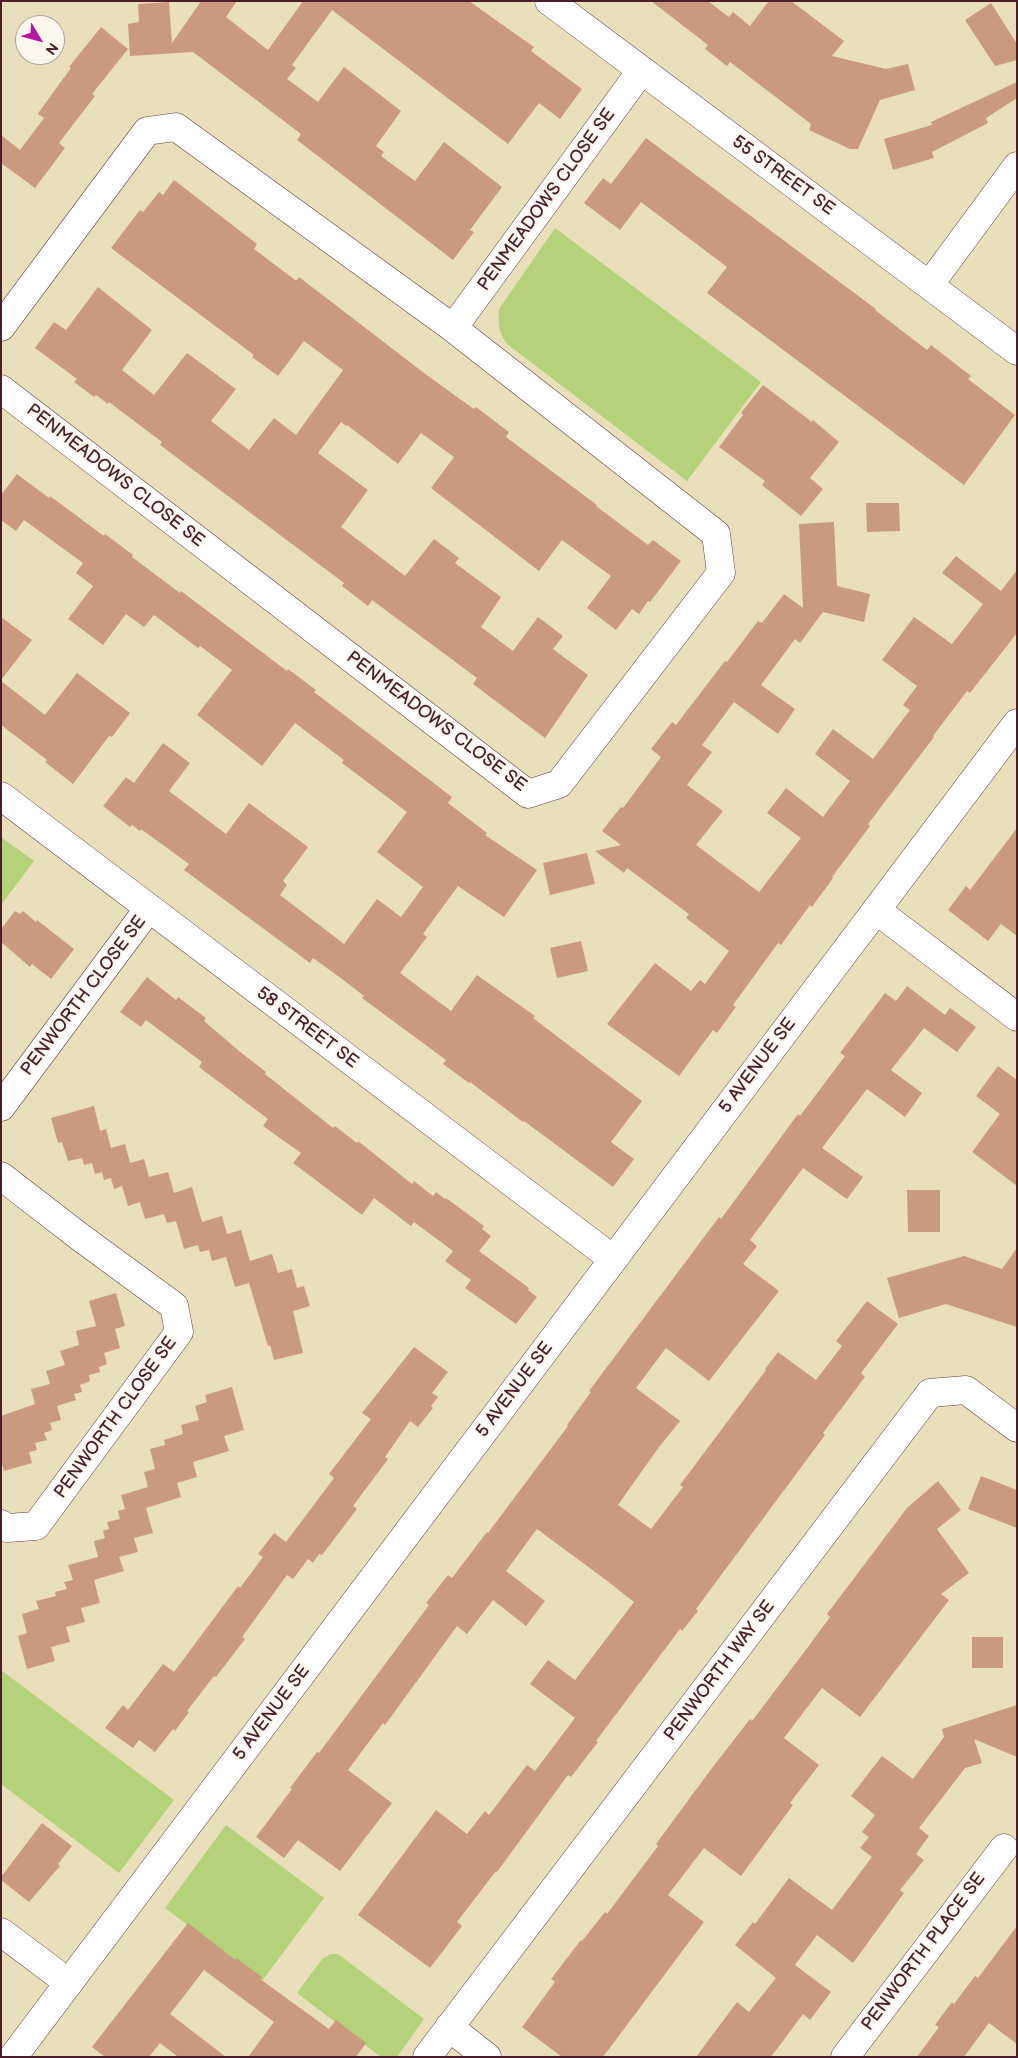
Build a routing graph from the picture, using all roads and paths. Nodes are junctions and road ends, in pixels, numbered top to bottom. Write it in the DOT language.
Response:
graph roads {
  1 [pos="549,1"];
  2 [pos="641,71"];
  3 [pos="1017,166"];
  4 [pos="930,284"];
  5 [pos="1,327"];
  6 [pos="453,328"];
  7 [pos="1017,351"];
  8 [pos="1,389"];
  9 [pos="1017,723"];
  10 [pos="1,796"];
  11 [pos="148,908"];
  12 [pos="876,910"];
  13 [pos="1017,1017"];
  14 [pos="1,1107"];
  15 [pos="1,1176"];
  16 [pos="613,1259"];
  17 [pos="1017,1428"];
  18 [pos="1,1524"];
  19 [pos="1004,1848"];
  20 [pos="1,1932"];
  21 [pos="69,1983"];
  22 [pos="449,2027"];
  23 [pos="13,2057"];
  24 [pos="426,2057"];
  25 [pos="487,2057"];
  26 [pos="845,2057"];
  1 -- 2 [label="street, 55 STREET SE"];
  2 -- 4 [label="street, 55 STREET SE"];
  2 -- 6 [label="street, PENMEADOWS CLOSE SE"];
  3 -- 4 [label="street"];
  4 -- 7 [label="street, 55 STREET SE"];
  5 -- 6 [label="street, PENMEADOWS CLOSE SE"];
  6 -- 8 [label="street, PENMEADOWS CLOSE SE"];
  9 -- 12 [label="street, 5 AVENUE SE"];
  10 -- 11 [label="street, 58 STREET SE"];
  11 -- 14 [label="street, PENWORTH CLOSE SE"];
  11 -- 16 [label="street, 58 STREET SE"];
  12 -- 13 [label="street"];
  12 -- 16 [label="street, 5 AVENUE SE"];
  15 -- 18 [label="street, PENWORTH CLOSE SE"];
  16 -- 21 [label="street, 5 AVENUE SE"];
  17 -- 22 [label="street, PENWORTH WAY SE"];
  19 -- 26 [label="street, PENWORTH PLACE SE"];
  20 -- 21 [label="street"];
  21 -- 23 [label="street, 5 AVENUE SE"];
  22 -- 24 [label="street, PENWORTH WAY SE"];
  22 -- 25 [label="street"];
}
